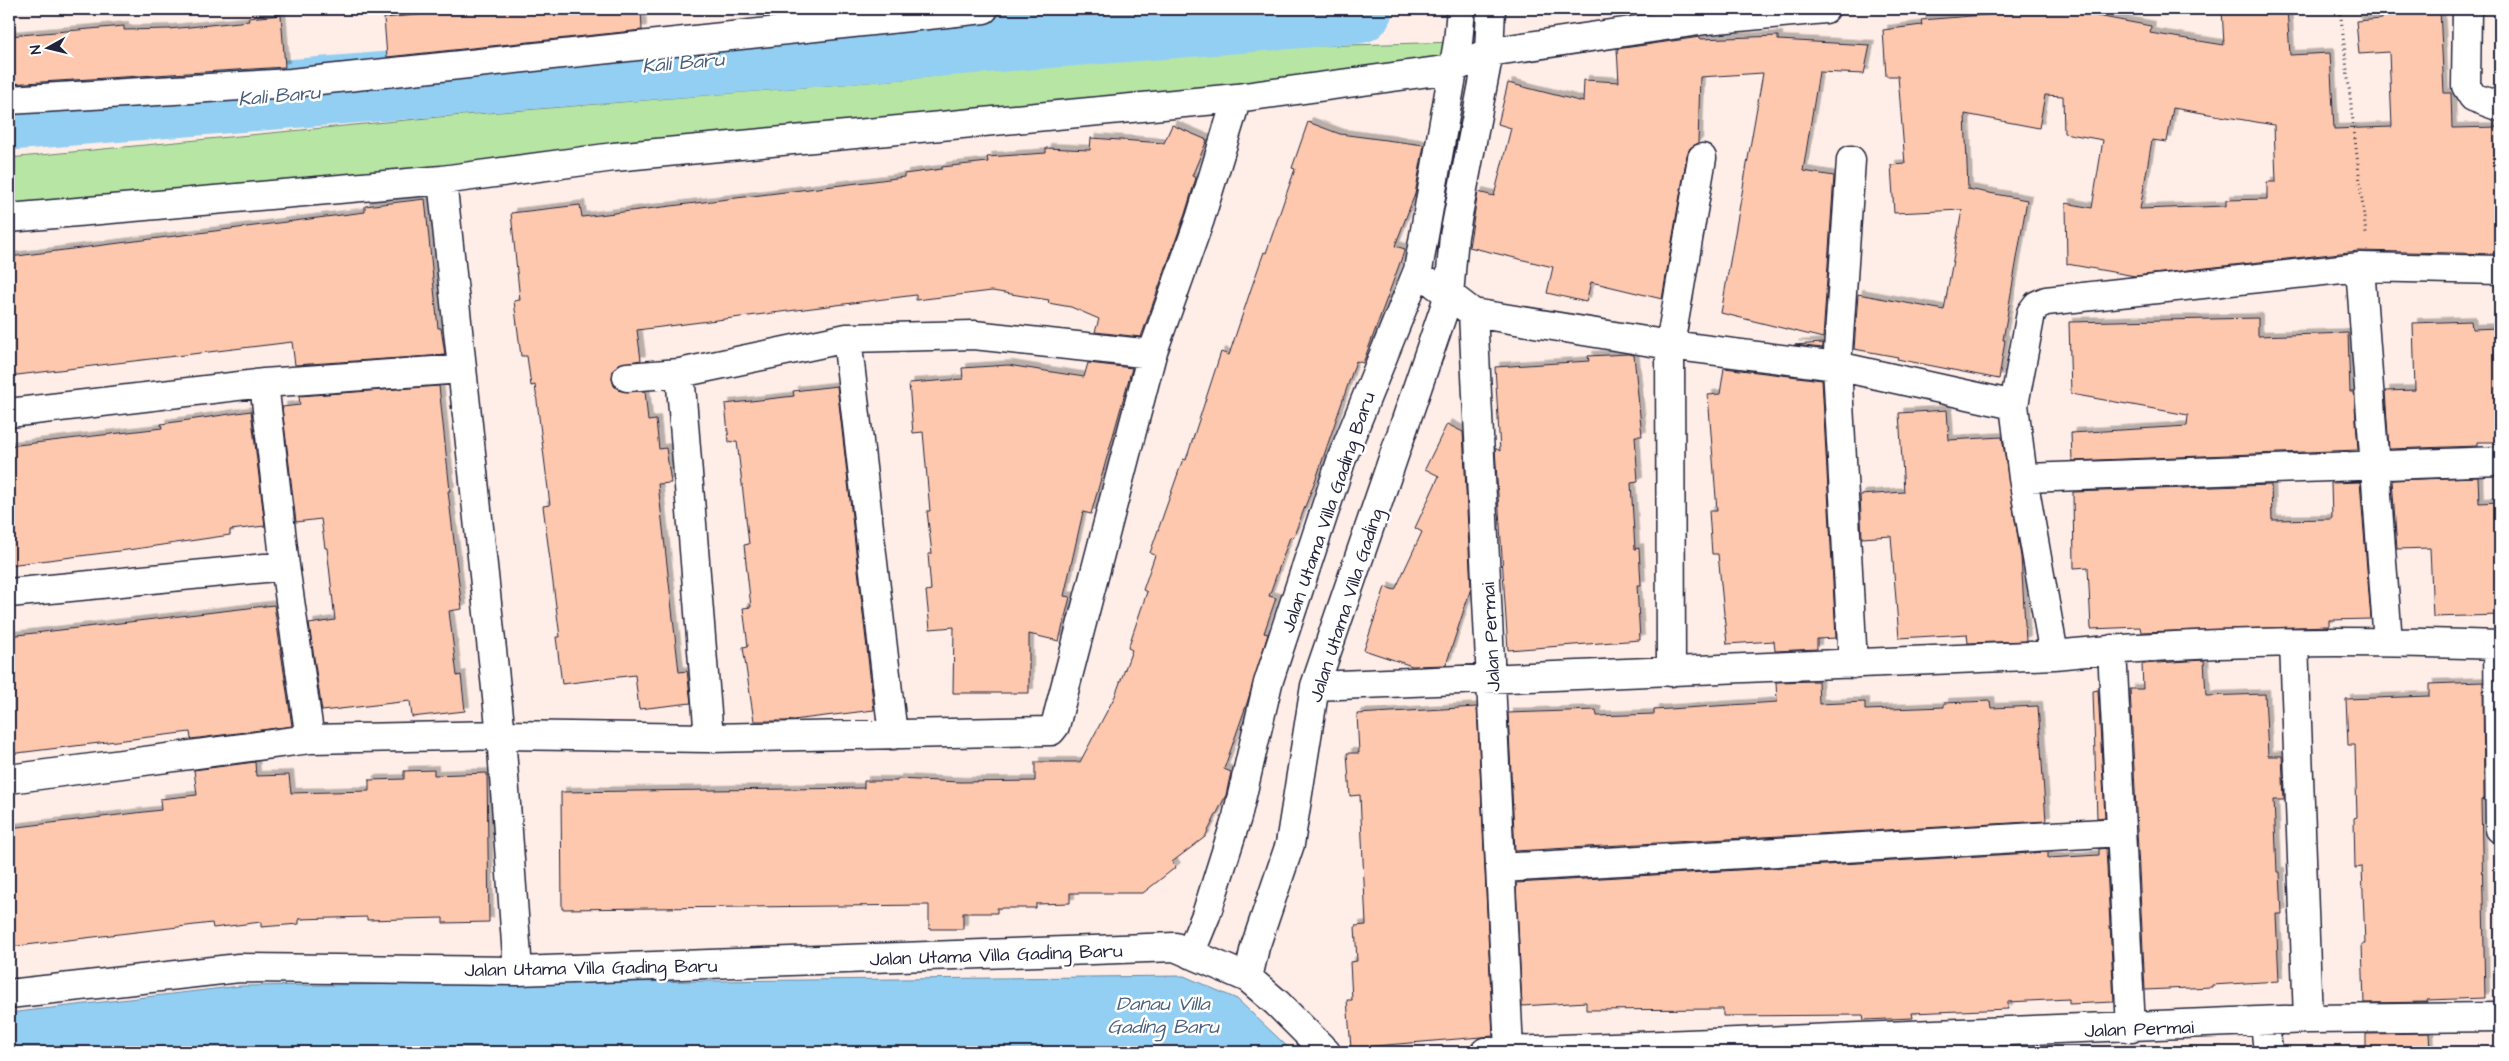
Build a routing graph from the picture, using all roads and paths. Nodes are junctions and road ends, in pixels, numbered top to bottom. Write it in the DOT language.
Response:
graph roads {
  1 [pos="984,9"];
  2 [pos="1460,9"];
  3 [pos="1491,9"];
  4 [pos="1824,9"];
  5 [pos="2340,9"];
  6 [pos="2467,9"];
  7 [pos="1489,44"];
  8 [pos="1452,69"];
  9 [pos="1237,98"];
  10 [pos="9,100"];
  11 [pos="2500,107"];
  12 [pos="1702,158"];
  13 [pos="1850,160"];
  14 [pos="442,180"];
  15 [pos="9,218"];
  16 [pos="2365,267"];
  17 [pos="1418,270"];
  18 [pos="2500,270"];
  19 [pos="1449,295"];
  20 [pos="1473,312"];
  21 [pos="847,338"];
  22 [pos="1670,345"];
  23 [pos="1152,354"];
  24 [pos="1836,366"];
  25 [pos="462,369"];
  26 [pos="680,372"];
  27 [pos="627,377"];
  28 [pos="264,383"];
  29 [pos="2014,405"];
  30 [pos="9,413"];
  31 [pos="2500,461"];
  32 [pos="2374,464"];
  33 [pos="2023,478"];
  34 [pos="286,566"];
  35 [pos="9,593"];
  36 [pos="2388,642"];
  37 [pos="2294,643"];
  38 [pos="2499,645"];
  39 [pos="2112,649"];
  40 [pos="2054,655"];
  41 [pos="1853,664"];
  42 [pos="1671,672"];
  43 [pos="1492,678"];
  44 [pos="1315,686"];
  45 [pos="501,735"];
  46 [pos="893,735"];
  47 [pos="709,738"];
  48 [pos="310,739"];
  49 [pos="9,779"];
  50 [pos="2500,829"];
  51 [pos="2121,832"];
  52 [pos="1500,868"];
  53 [pos="1183,950"];
  54 [pos="518,971"];
  55 [pos="1248,978"];
  56 [pos="9,994"];
  57 [pos="2500,1017"];
  58 [pos="2308,1020"];
  59 [pos="2265,1023"];
  60 [pos="2130,1028"];
  61 [pos="2100,1041"];
  62 [pos="1497,1051"];
  63 [pos="1326,1052"];
  64 [pos="2268,1052"];
  1 -- 10 [label="street"];
  2 -- 8 [label="street, Jalan Utama Villa Gading Baru"];
  3 -- 7 [label="street"];
  4 -- 7 [label="street"];
  5 -- 16 [label="path"];
  6 -- 11 [label="street"];
  7 -- 8 [label="street"];
  7 -- 19 [label="street"];
  8 -- 9 [label="street"];
  8 -- 17 [label="street, Jalan Utama Villa Gading Baru"];
  9 -- 14 [label="street"];
  9 -- 23 [label="street"];
  12 -- 22 [label="street"];
  13 -- 24 [label="street"];
  14 -- 15 [label="street"];
  14 -- 25 [label="street"];
  16 -- 18 [label="street"];
  16 -- 29 [label="street"];
  16 -- 32 [label="street"];
  17 -- 19 [label="street"];
  17 -- 53 [label="street, Jalan Utama Villa Gading Baru"];
  19 -- 20 [label="street"];
  19 -- 44 [label="street, Jalan Utama Villa Gading"];
  20 -- 22 [label="street"];
  20 -- 43 [label="street, Jalan Permai"];
  21 -- 23 [label="street"];
  21 -- 26 [label="street"];
  21 -- 46 [label="street"];
  22 -- 24 [label="street"];
  22 -- 42 [label="street"];
  23 -- 46 [label="street"];
  24 -- 29 [label="street"];
  24 -- 41 [label="street"];
  25 -- 28 [label="street"];
  25 -- 45 [label="street"];
  26 -- 27 [label="street"];
  26 -- 47 [label="street"];
  28 -- 30 [label="street"];
  28 -- 34 [label="street"];
  29 -- 33 [label="street"];
  31 -- 32 [label="street"];
  32 -- 33 [label="street"];
  32 -- 36 [label="street"];
  33 -- 40 [label="street"];
  34 -- 35 [label="street"];
  34 -- 48 [label="street"];
  36 -- 37 [label="street"];
  36 -- 38 [label="street"];
  37 -- 39 [label="street"];
  37 -- 58 [label="street"];
  38 -- 50 [label="street"];
  39 -- 40 [label="street"];
  39 -- 51 [label="street"];
  40 -- 41 [label="street"];
  41 -- 42 [label="street"];
  42 -- 43 [label="street"];
  43 -- 44 [label="street"];
  43 -- 52 [label="street, Jalan Permai"];
  44 -- 55 [label="street, Jalan Utama Villa Gading"];
  45 -- 47 [label="street"];
  45 -- 48 [label="street"];
  45 -- 54 [label="street"];
  46 -- 47 [label="street"];
  48 -- 49 [label="street"];
  51 -- 52 [label="street"];
  51 -- 60 [label="street"];
  52 -- 62 [label="street, Jalan Permai"];
  53 -- 54 [label="street, Jalan Utama Villa Gading Baru"];
  53 -- 55 [label="street"];
  54 -- 56 [label="street, Jalan Utama Villa Gading Baru"];
  55 -- 63 [label="street"];
  57 -- 58 [label="street, Jalan Permai"];
  58 -- 59 [label="street, Jalan Permai"];
  59 -- 60 [label="street, Jalan Permai"];
  59 -- 64 [label="street"];
  60 -- 61 [label="street, Jalan Permai"];
  61 -- 62 [label="street, Jalan Permai"];
}
